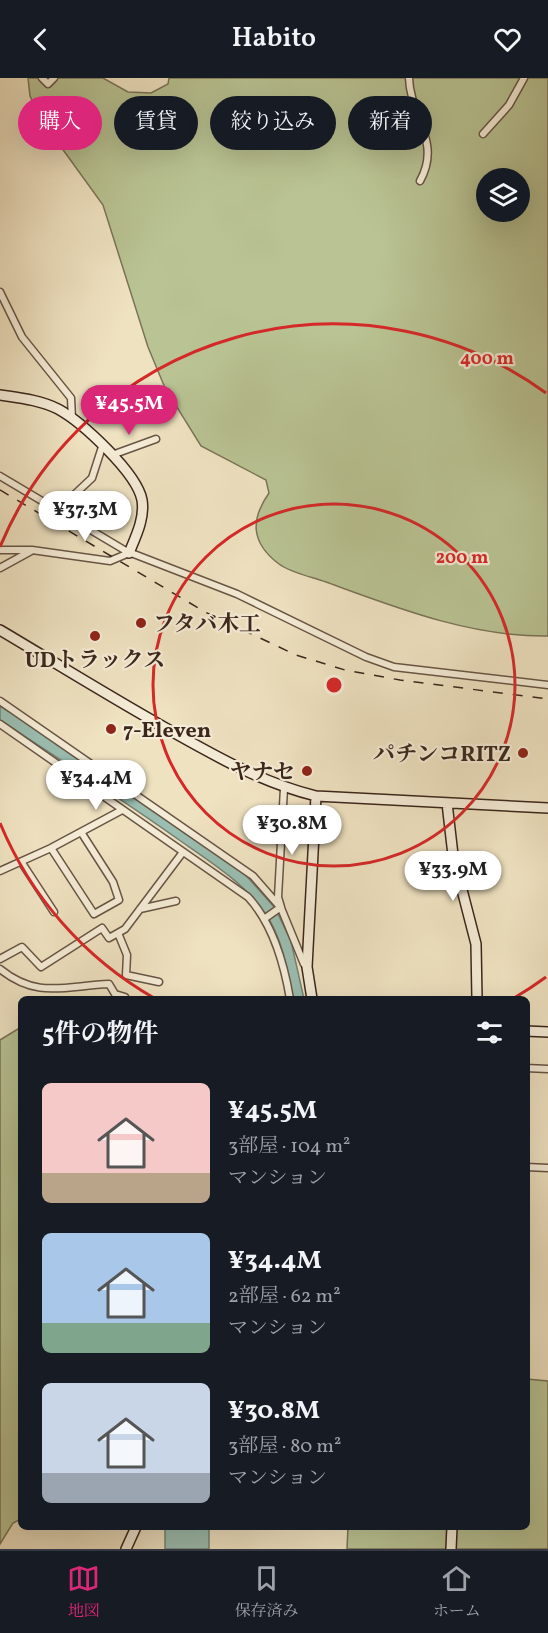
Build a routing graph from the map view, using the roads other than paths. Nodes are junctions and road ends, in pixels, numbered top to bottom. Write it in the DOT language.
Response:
graph roads {
  1 [pos="42,78"];
  2 [pos="54,78"];
  3 [pos="409,78"];
  4 [pos="524,78"];
  5 [pos="483,134"];
  6 [pos="420,181"];
  7 [pos="0,292"];
  8 [pos="0,395"];
  9 [pos="72,418"];
  10 [pos="156,439"];
  11 [pos="102,447"];
  12 [pos="111,455"];
  13 [pos="0,476"];
  14 [pos="57,511"];
  15 [pos="0,550"];
  16 [pos="32,550"];
  17 [pos="129,553"];
  18 [pos="0,568"];
  19 [pos="0,630"];
  20 [pos="548,685"];
  21 [pos="0,701"];
  22 [pos="1,726"];
  23 [pos="284,788"];
  24 [pos="316,796"];
  25 [pos="447,803"];
  26 [pos="548,808"];
  27 [pos="122,810"];
  28 [pos="81,832"];
  29 [pos="51,848"];
  30 [pos="183,852"];
  31 [pos="22,863"];
  32 [pos="0,871"];
  33 [pos="176,901"];
  34 [pos="140,909"];
  35 [pos="280,909"];
  36 [pos="54,912"];
  37 [pos="265,919"];
  38 [pos="118,933"];
  39 [pos="0,958"];
  40 [pos="307,967"];
  41 [pos="0,969"];
  42 [pos="159,982"];
  43 [pos="121,996"];
  44 [pos="289,996"];
  45 [pos="312,996"];
  46 [pos="477,996"];
  47 [pos="530,1031"];
  48 [pos="548,1032"];
  49 [pos="530,1068"];
  50 [pos="548,1069"];
  51 [pos="530,1167"];
  52 [pos="548,1168"];
  53 [pos="135,1530"];
  54 [pos="452,1530"];
  55 [pos="126,1549"];
  56 [pos="451,1549"];
  1 -- 2 [label="street"];
  3 -- 6 [label="street"];
  4 -- 5 [label="street"];
  7 -- 9 [label="street"];
  8 -- 9 [label="main road"];
  9 -- 11 [label="main road"];
  10 -- 12 [label="street"];
  11 -- 12 [label="main road"];
  11 -- 14 [label="street"];
  12 -- 17 [label="main road"];
  13 -- 14 [label="street"];
  14 -- 17 [label="street"];
  15 -- 16 [label="street"];
  16 -- 17 [label="street"];
  16 -- 18 [label="street"];
  17 -- 20 [label="street"];
  19 -- 23 [label="main road"];
  21 -- 35 [label="street"];
  22 -- 27 [label="street"];
  23 -- 24 [label="main road"];
  23 -- 35 [label="street"];
  24 -- 25 [label="main road"];
  24 -- 40 [label="main road"];
  25 -- 26 [label="main road"];
  25 -- 46 [label="main road"];
  27 -- 28 [label="street"];
  27 -- 30 [label="street"];
  28 -- 29 [label="street"];
  28 -- 29 [label="street"];
  29 -- 31 [label="street"];
  30 -- 34 [label="street"];
  30 -- 37 [label="street"];
  31 -- 32 [label="street"];
  31 -- 36 [label="street"];
  33 -- 34 [label="street"];
  34 -- 38 [label="street"];
  35 -- 37 [label="street"];
  35 -- 40 [label="street"];
  37 -- 44 [label="street"];
  38 -- 39 [label="street"];
  38 -- 42 [label="street"];
  40 -- 45 [label="main road"];
  41 -- 43 [label="street"];
  47 -- 48 [label="main road"];
  49 -- 50 [label="street"];
  51 -- 52 [label="street"];
  53 -- 55 [label="main road"];
  54 -- 56 [label="main road"];
}
